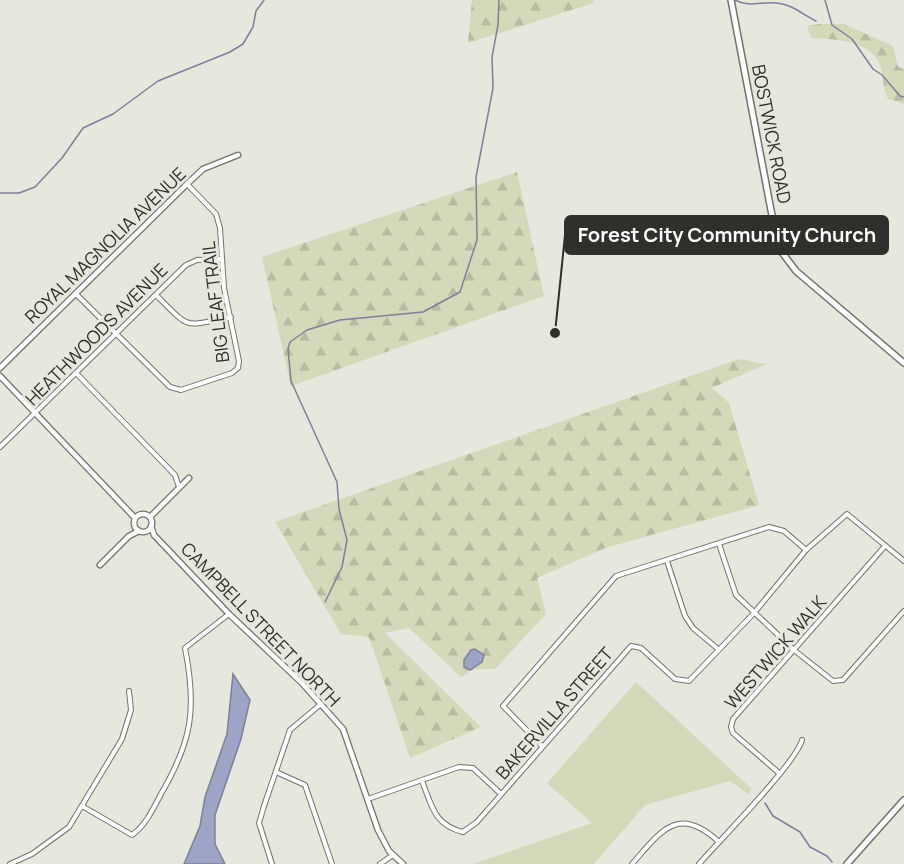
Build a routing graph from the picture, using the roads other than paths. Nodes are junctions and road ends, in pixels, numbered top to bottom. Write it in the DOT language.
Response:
graph roads {
  1 [pos="731,0"];
  2 [pos="238,155"];
  3 [pos="187,183"];
  4 [pos="220,259"];
  5 [pos="76,294"];
  6 [pos="156,296"];
  7 [pos="231,317"];
  8 [pos="117,334"];
  9 [pos="904,363"];
  10 [pos="0,368"];
  11 [pos="76,374"];
  12 [pos="0,376"];
  13 [pos="36,413"];
  14 [pos="0,447"];
  15 [pos="177,478"];
  16 [pos="187,479"];
  17 [pos="179,487"];
  18 [pos="142,516"];
  19 [pos="134,525"];
  20 [pos="151,526"];
  21 [pos="139,531"];
  22 [pos="146,531"];
  23 [pos="154,535"];
  24 [pos="129,536"];
  25 [pos="719,544"];
  26 [pos="885,546"];
  27 [pos="806,550"];
  28 [pos="667,561"];
  29 [pos="904,561"];
  30 [pos="100,565"];
  31 [pos="904,611"];
  32 [pos="754,613"];
  33 [pos="229,614"];
  34 [pos="717,649"];
  35 [pos="794,650"];
  36 [pos="129,691"];
  37 [pos="321,704"];
  38 [pos="802,740"];
  39 [pos="542,746"];
  40 [pos="276,772"];
  41 [pos="779,773"];
  42 [pos="422,781"];
  43 [pos="501,794"];
  44 [pos="368,799"];
  45 [pos="904,800"];
  46 [pos="82,806"];
  47 [pos="719,842"];
  48 [pos="393,855"];
  49 [pos="10,864"];
  50 [pos="272,864"];
  51 [pos="332,864"];
  52 [pos="381,864"];
  53 [pos="403,864"];
  54 [pos="632,864"];
  55 [pos="699,864"];
  56 [pos="847,864"];
  1 -- 9 [label="main road, BOSTWICK ROAD"];
  2 -- 3 [label="street, ROYAL MAGNOLIA AVENUE"];
  3 -- 4 [label="street, BIG LEAF TRAIL"];
  3 -- 5 [label="street, ROYAL MAGNOLIA AVENUE"];
  4 -- 6 [label="street, HEATHWOODS AVENUE"];
  4 -- 7 [label="street, BIG LEAF TRAIL"];
  5 -- 8 [label="street, BIG LEAF TRAIL"];
  5 -- 10 [label="street, ROYAL MAGNOLIA AVENUE"];
  6 -- 7 [label="street"];
  6 -- 8 [label="street, HEATHWOODS AVENUE"];
  7 -- 8 [label="street, BIG LEAF TRAIL"];
  8 -- 11 [label="street, HEATHWOODS AVENUE"];
  11 -- 13 [label="street, HEATHWOODS AVENUE"];
  11 -- 15 [label="street"];
  12 -- 13 [label="street"];
  13 -- 14 [label="street, HEATHWOODS AVENUE"];
  13 -- 18 [label="street"];
  15 -- 16 [label="street"];
  15 -- 17 [label="street"];
  16 -- 17 [label="street"];
  17 -- 18 [label="street"];
  18 -- 19 [label="street"];
  18 -- 20 [label="street, CAMPBELL STREET NORTH"];
  19 -- 21 [label="street"];
  19 -- 24 [label="street"];
  20 -- 22 [label="street"];
  20 -- 23 [label="street, CAMPBELL STREET NORTH"];
  21 -- 22 [label="street"];
  21 -- 24 [label="street"];
  22 -- 23 [label="street, CAMPBELL STREET NORTH"];
  23 -- 33 [label="street, CAMPBELL STREET NORTH"];
  24 -- 30 [label="street"];
  25 -- 27 [label="street"];
  25 -- 28 [label="street"];
  25 -- 32 [label="street"];
  26 -- 27 [label="street, BAKERVILLA STREET"];
  26 -- 29 [label="street"];
  26 -- 35 [label="street, WESTWICK WALK"];
  27 -- 32 [label="street, BAKERVILLA STREET"];
  28 -- 34 [label="street"];
  28 -- 39 [label="street"];
  31 -- 35 [label="street"];
  32 -- 34 [label="street, BAKERVILLA STREET"];
  32 -- 35 [label="street"];
  33 -- 37 [label="street, CAMPBELL STREET NORTH"];
  33 -- 46 [label="street"];
  34 -- 39 [label="street, BAKERVILLA STREET"];
  35 -- 41 [label="street, WESTWICK WALK"];
  36 -- 46 [label="street"];
  37 -- 40 [label="street"];
  37 -- 44 [label="street, CAMPBELL STREET NORTH"];
  38 -- 41 [label="street"];
  39 -- 43 [label="street, BAKERVILLA STREET"];
  40 -- 50 [label="street"];
  40 -- 51 [label="street"];
  41 -- 47 [label="street"];
  42 -- 43 [label="street"];
  42 -- 43 [label="street, BAKERVILLA STREET"];
  42 -- 44 [label="street"];
  44 -- 48 [label="street, CAMPBELL STREET NORTH"];
  45 -- 56 [label="main road"];
  46 -- 49 [label="street"];
  47 -- 54 [label="street"];
  47 -- 55 [label="street"];
  48 -- 52 [label="street"];
  48 -- 53 [label="street, CAMPBELL STREET NORTH"];
}
